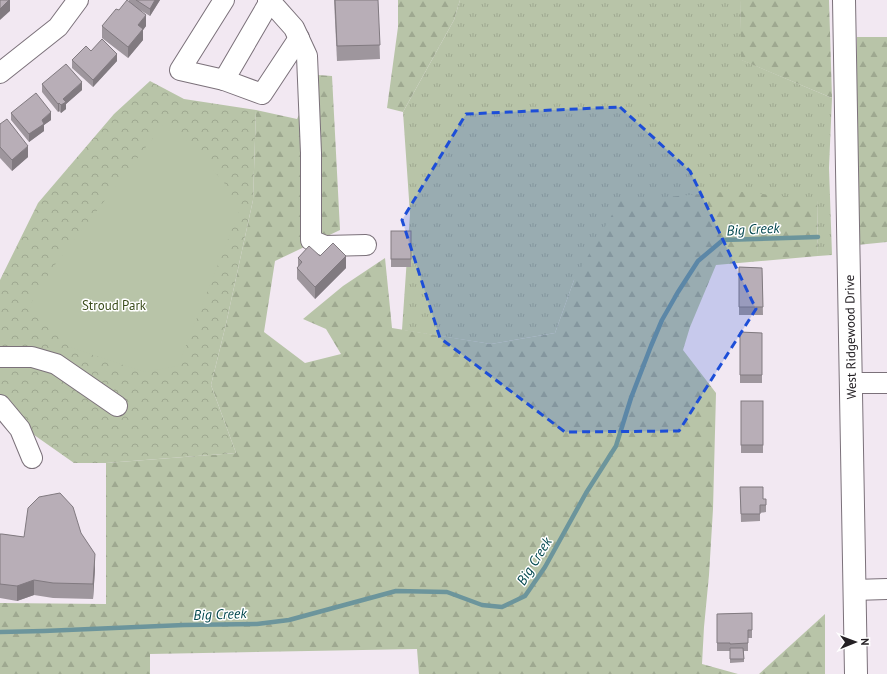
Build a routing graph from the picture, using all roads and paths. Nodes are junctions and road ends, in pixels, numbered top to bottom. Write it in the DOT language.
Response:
graph roads {
  1 [pos="78,0"];
  2 [pos="224,0"];
  3 [pos="269,0"];
  4 [pos="844,0"];
  5 [pos="299,38"];
  6 [pos="0,73"];
  7 [pos="224,80"];
  8 [pos="366,244"];
  9 [pos="0,357"];
  10 [pos="887,383"];
  11 [pos="851,384"];
  12 [pos="0,405"];
  13 [pos="117,406"];
  14 [pos="32,458"];
  15 [pos="887,589"];
  16 [pos="854,590"];
  17 [pos="856,674"];
  1 -- 6 [label="street"];
  2 -- 7 [label="street"];
  3 -- 5 [label="street"];
  3 -- 7 [label="street"];
  4 -- 11 [label="main road, West Ridgewood Drive"];
  5 -- 7 [label="street"];
  5 -- 8 [label="street"];
  9 -- 13 [label="street"];
  10 -- 11 [label="street"];
  11 -- 16 [label="main road, West Ridgewood Drive"];
  12 -- 14 [label="street"];
  15 -- 16 [label="street"];
  16 -- 17 [label="main road, West Ridgewood Drive"];
}
